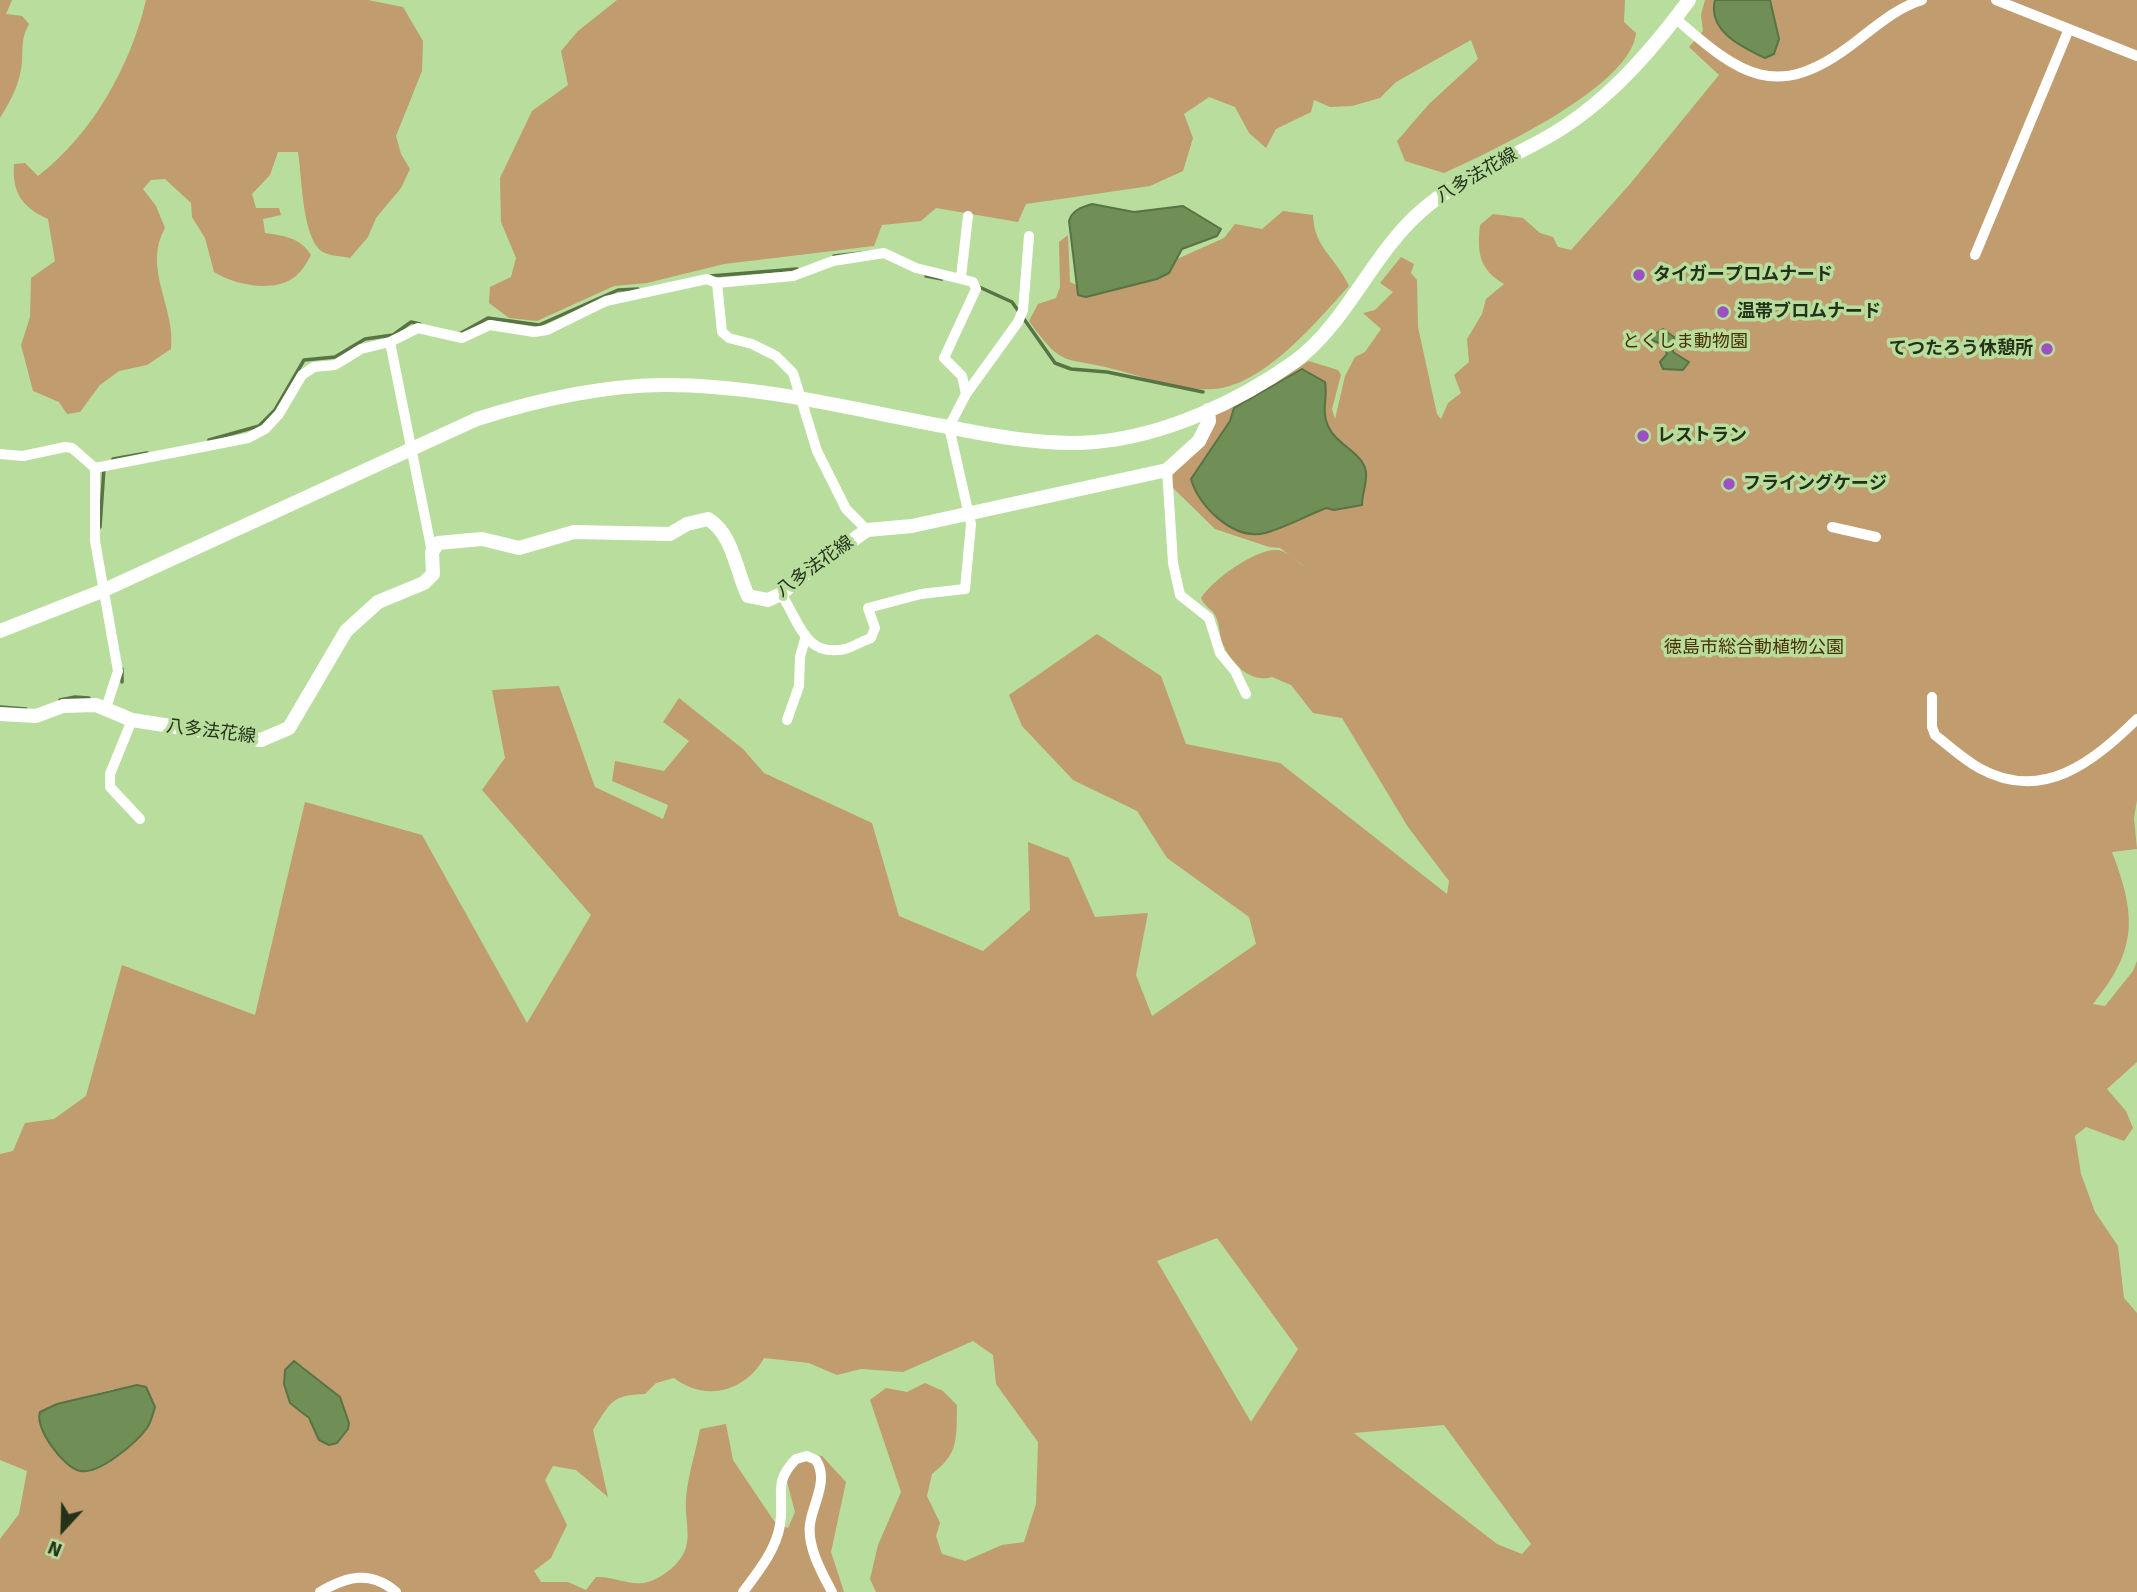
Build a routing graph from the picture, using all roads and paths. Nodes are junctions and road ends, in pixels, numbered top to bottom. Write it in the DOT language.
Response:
graph roads {
  1 [pos="1689,0"];
  2 [pos="1922,0"];
  3 [pos="1996,0"];
  4 [pos="1675,18"];
  5 [pos="2069,29"];
  6 [pos="2137,56"];
  7 [pos="968,216"];
  8 [pos="1029,236"];
  9 [pos="1975,255"];
  10 [pos="961,278"];
  11 [pos="716,283"];
  12 [pos="390,341"];
  13 [pos="966,394"];
  14 [pos="803,400"];
  15 [pos="1208,410"];
  16 [pos="949,427"];
  17 [pos="410,449"];
  18 [pos="0,454"];
  19 [pos="95,468"];
  20 [pos="1167,470"];
  21 [pos="969,512"];
  22 [pos="1832,527"];
  23 [pos="867,530"];
  24 [pos="1876,537"];
  25 [pos="432,552"];
  26 [pos="102,591"];
  27 [pos="781,594"];
  28 [pos="0,631"];
  29 [pos="805,639"];
  30 [pos="1246,694"];
  31 [pos="1931,697"];
  32 [pos="106,708"];
  33 [pos="0,714"];
  34 [pos="2137,719"];
  35 [pos="132,720"];
  36 [pos="787,720"];
  37 [pos="140,819"];
  38 [pos="320,1592"];
  39 [pos="397,1592"];
  40 [pos="743,1592"];
  41 [pos="832,1592"];
  1 -- 4 [label="main road, 八多法花線"];
  2 -- 4 [label="street"];
  3 -- 5 [label="street"];
  4 -- 15 [label="main road, 八多法花線"];
  5 -- 6 [label="street"];
  5 -- 9 [label="street"];
  7 -- 10 [label="street"];
  8 -- 13 [label="street"];
  10 -- 11 [label="street"];
  10 -- 13 [label="street"];
  11 -- 12 [label="street"];
  11 -- 14 [label="street"];
  12 -- 17 [label="street"];
  12 -- 19 [label="street"];
  13 -- 16 [label="street"];
  14 -- 16 [label="main road, 八多法花線"];
  14 -- 17 [label="main road, 八多法花線"];
  14 -- 23 [label="street"];
  15 -- 16 [label="main road, 八多法花線"];
  15 -- 20 [label="main road, 八多法花線"];
  16 -- 21 [label="street"];
  17 -- 25 [label="street"];
  17 -- 26 [label="main road, 八多法花線"];
  18 -- 19 [label="street"];
  19 -- 26 [label="street"];
  20 -- 21 [label="main road, 八多法花線"];
  20 -- 30 [label="street"];
  21 -- 23 [label="main road, 八多法花線"];
  21 -- 29 [label="street"];
  22 -- 24 [label="street"];
  23 -- 27 [label="main road, 八多法花線"];
  25 -- 27 [label="main road, 八多法花線"];
  25 -- 35 [label="main road, 八多法花線"];
  26 -- 28 [label="main road, 八多法花線"];
  26 -- 32 [label="street"];
  27 -- 29 [label="street"];
  29 -- 36 [label="street"];
  31 -- 34 [label="street"];
  32 -- 33 [label="main road, 八多法花線"];
  32 -- 35 [label="main road, 八多法花線"];
  35 -- 37 [label="street"];
  38 -- 39 [label="street"];
  40 -- 41 [label="street"];
}
